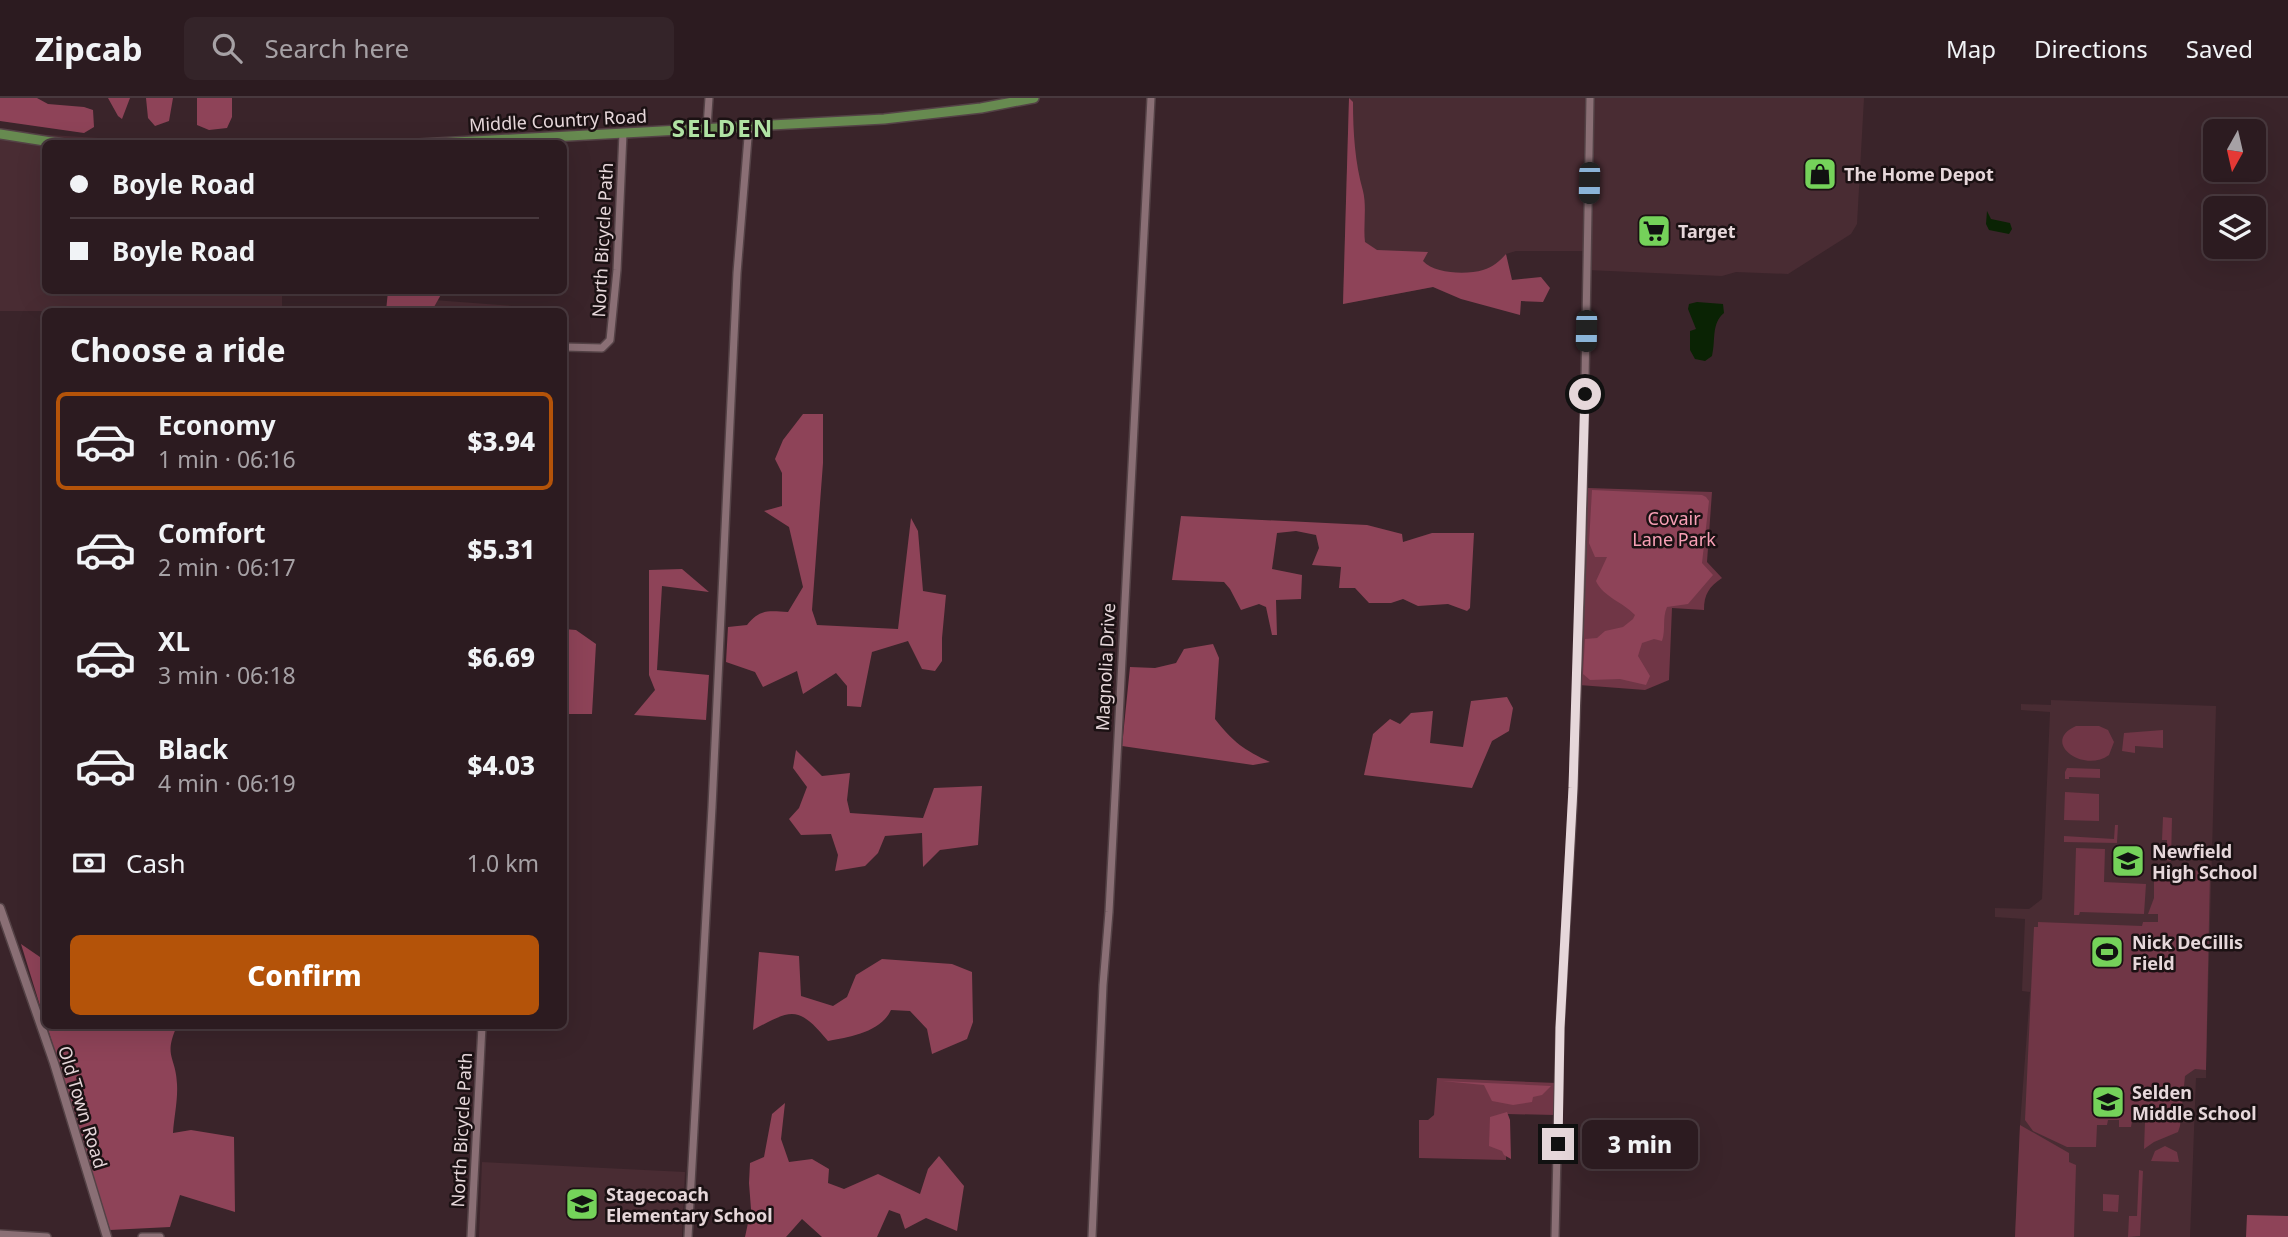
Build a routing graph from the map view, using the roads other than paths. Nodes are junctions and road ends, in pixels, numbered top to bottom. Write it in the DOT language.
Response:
graph roads {
  1 [pos="709,98"];
  2 [pos="1034,98"];
  3 [pos="1151,98"];
  4 [pos="1590,98"];
  5 [pos="749,125"];
  6 [pos="707,127"];
  7 [pos="623,133"];
  8 [pos="0,134"];
  9 [pos="493,140"];
  10 [pos="42,141"];
  11 [pos="567,347"];
  12 [pos="0,908"];
  13 [pos="42,1029"];
  14 [pos="42,1029"];
  15 [pos="482,1029"];
  16 [pos="0,1234"];
  17 [pos="47,1237"];
  18 [pos="107,1237"];
  19 [pos="142,1237"];
  20 [pos="160,1237"];
  21 [pos="471,1237"];
  22 [pos="688,1237"];
  23 [pos="1093,1237"];
  24 [pos="1555,1237"];
  1 -- 6 [label="street"];
  2 -- 5 [label="main road, Middle Country Road"];
  3 -- 23 [label="street, Magnolia Drive"];
  4 -- 24 [label="street"];
  5 -- 6 [label="main road, Middle Country Road"];
  5 -- 22 [label="street"];
  6 -- 7 [label="main road, Middle Country Road"];
  7 -- 9 [label="main road, Middle Country Road"];
  7 -- 11 [label="street, North Bicycle Path"];
  8 -- 10 [label="main road"];
  12 -- 13 [label="main road, Old Town Road"];
  14 -- 18 [label="main road, Old Town Road"];
  15 -- 21 [label="street, North Bicycle Path"];
  16 -- 17 [label="street"];
  19 -- 20 [label="street"];
}
